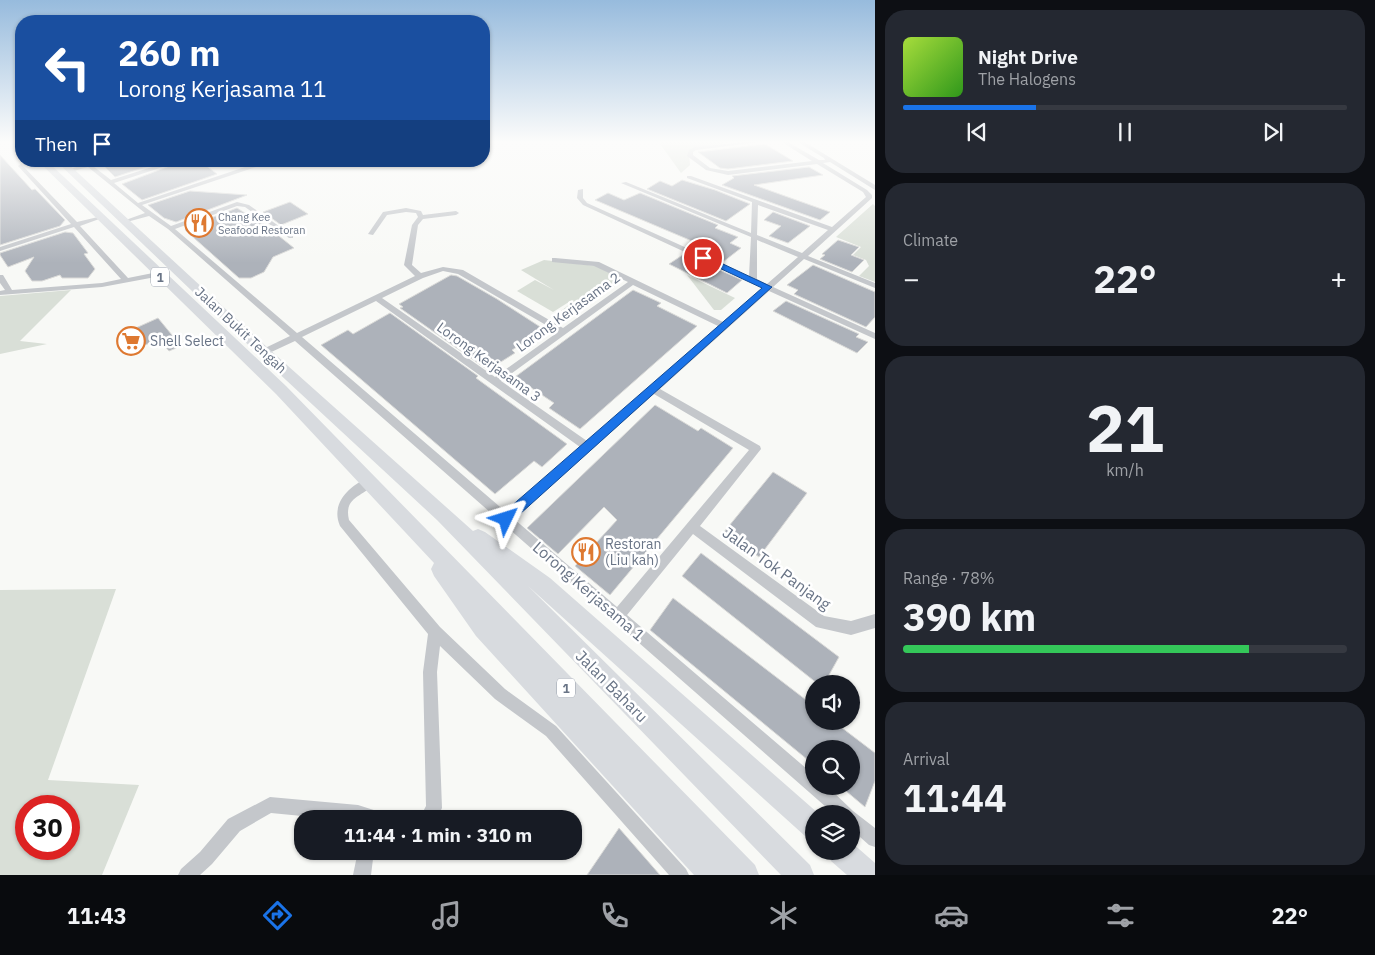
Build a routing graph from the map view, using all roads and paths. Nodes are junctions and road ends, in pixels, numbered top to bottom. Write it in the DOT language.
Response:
graph roads {
  1 [pos="35,182"];
  2 [pos="64,182"];
  3 [pos="83,182"];
  4 [pos="110,182"];
  5 [pos="206,182"];
  6 [pos="702,182"];
  7 [pos="854,182"];
  8 [pos="860,182"];
  9 [pos="624,183"];
  10 [pos="581,190"];
  11 [pos="872,191"];
  12 [pos="755,201"];
  13 [pos="137,205"];
  14 [pos="456,213"];
  15 [pos="150,214"];
  16 [pos="100,217"];
  17 [pos="421,217"];
  18 [pos="125,222"];
  19 [pos="74,225"];
  20 [pos="170,228"];
  21 [pos="832,230"];
  22 [pos="371,234"];
  23 [pos="754,237"];
  24 [pos="291,238"];
  25 [pos="0,249"];
  26 [pos="803,257"];
  27 [pos="555,260"];
  28 [pos="158,274"];
  29 [pos="420,276"];
  30 [pos="0,277"];
  31 [pos="126,281"];
  32 [pos="754,281"];
  33 [pos="634,282"];
  34 [pos="875,286"];
  35 [pos="768,287"];
  36 [pos="9,291"];
  37 [pos="0,292"];
  38 [pos="377,298"];
  39 [pos="724,326"];
  40 [pos="564,332"];
  41 [pos="875,336"];
  42 [pos="296,337"];
  43 [pos="264,352"];
  44 [pos="494,382"];
  45 [pos="653,389"];
  46 [pos="587,447"];
  47 [pos="370,482"];
  48 [pos="424,497"];
  49 [pos="388,501"];
  50 [pos="443,514"];
  51 [pos="506,519"];
  52 [pos="692,527"];
  53 [pos="618,616"];
  54 [pos="875,621"];
  55 [pos="435,632"];
  56 [pos="805,778"];
  57 [pos="824,795"];
  58 [pos="836,805"];
  59 [pos="325,810"];
  60 [pos="433,810"];
  61 [pos="805,819"];
  62 [pos="860,826"];
  63 [pos="875,838"];
  64 [pos="364,860"];
  65 [pos="851,860"];
  66 [pos="187,875"];
  67 [pos="362,875"];
  68 [pos="680,875"];
  69 [pos="713,875"];
  70 [pos="745,875"];
  71 [pos="800,875"];
  72 [pos="867,875"];
  1 -- 19 [label="street"];
  2 -- 16 [label="highway, Jalan Bukit Tengah / 1"];
  3 -- 18 [label="highway, Jalan Bukit Tengah / 1"];
  4 -- 13 [label="street, Lorong Kerjasama 1"];
  5 -- 13 [label="street"];
  6 -- 12 [label="street"];
  7 -- 11 [label="street"];
  8 -- 11 [label="street"];
  9 -- 23 [label="street"];
  10 -- 32 [label="street"];
  11 -- 21 [label="street"];
  12 -- 21 [label="street"];
  12 -- 23 [label="street"];
  13 -- 15 [label="street, Lorong Kerjasama 1"];
  14 -- 17 [label="street"];
  15 -- 18 [label="street"];
  15 -- 20 [label="street, Lorong Kerjasama 1"];
  16 -- 19 [label="street"];
  16 -- 28 [label="highway, Jalan Bukit Tengah / 1"];
  17 -- 22 [label="street"];
  17 -- 29 [label="street"];
  18 -- 43 [label="highway, Jalan Bukit Tengah / 1"];
  19 -- 25 [label="street"];
  19 -- 31 [label="street"];
  20 -- 24 [label="street"];
  20 -- 42 [label="street, Lorong Kerjasama 1"];
  21 -- 26 [label="street"];
  23 -- 26 [label="street"];
  23 -- 32 [label="street"];
  26 -- 34 [label="street"];
  26 -- 35 [label="street"];
  27 -- 33 [label="street"];
  28 -- 31 [label="street"];
  28 -- 47 [label="highway, Jalan Bukit Tengah / 1"];
  29 -- 38 [label="street"];
  29 -- 40 [label="street"];
  30 -- 36 [label="street"];
  31 -- 36 [label="street"];
  32 -- 35 [label="street"];
  33 -- 39 [label="street"];
  33 -- 40 [label="street, Lorong Kerjasama 2"];
  35 -- 39 [label="street"];
  35 -- 41 [label="street"];
  36 -- 37 [label="street"];
  38 -- 42 [label="street"];
  38 -- 44 [label="street, Lorong Kerjasama 3"];
  39 -- 45 [label="street"];
  40 -- 44 [label="street, Lorong Kerjasama 2"];
  42 -- 43 [label="street"];
  42 -- 51 [label="street, Lorong Kerjasama 1"];
  43 -- 48 [label="highway, Jalan Bukit Tengah / 1"];
  44 -- 46 [label="street, Lorong Kerjasama 3"];
  45 -- 46 [label="street"];
  45 -- 52 [label="street"];
  46 -- 51 [label="street"];
  47 -- 49 [label="highway, Jalan Bukit Tengah / 1"];
  47 -- 55 [label="street"];
  48 -- 50 [label="highway, Jalan Baharu / 1"];
  49 -- 69 [label="highway, Jalan Bukit Tengah"];
  49 -- 70 [label="highway, 1"];
  50 -- 61 [label="highway"];
  50 -- 71 [label="highway, Jalan Baharu / 1"];
  51 -- 53 [label="street, Lorong Kerjasama 1"];
  52 -- 53 [label="street"];
  52 -- 54 [label="street, Jalan Tok Panjang"];
  53 -- 56 [label="street, Lorong Kerjasama 1"];
  55 -- 60 [label="street"];
  55 -- 68 [label="street"];
  57 -- 58 [label="street, Lorong Kerjasama 1"];
  59 -- 66 [label="street"];
  62 -- 63 [label="street"];
  64 -- 67 [label="street"];
  65 -- 72 [label="highway"];
}
